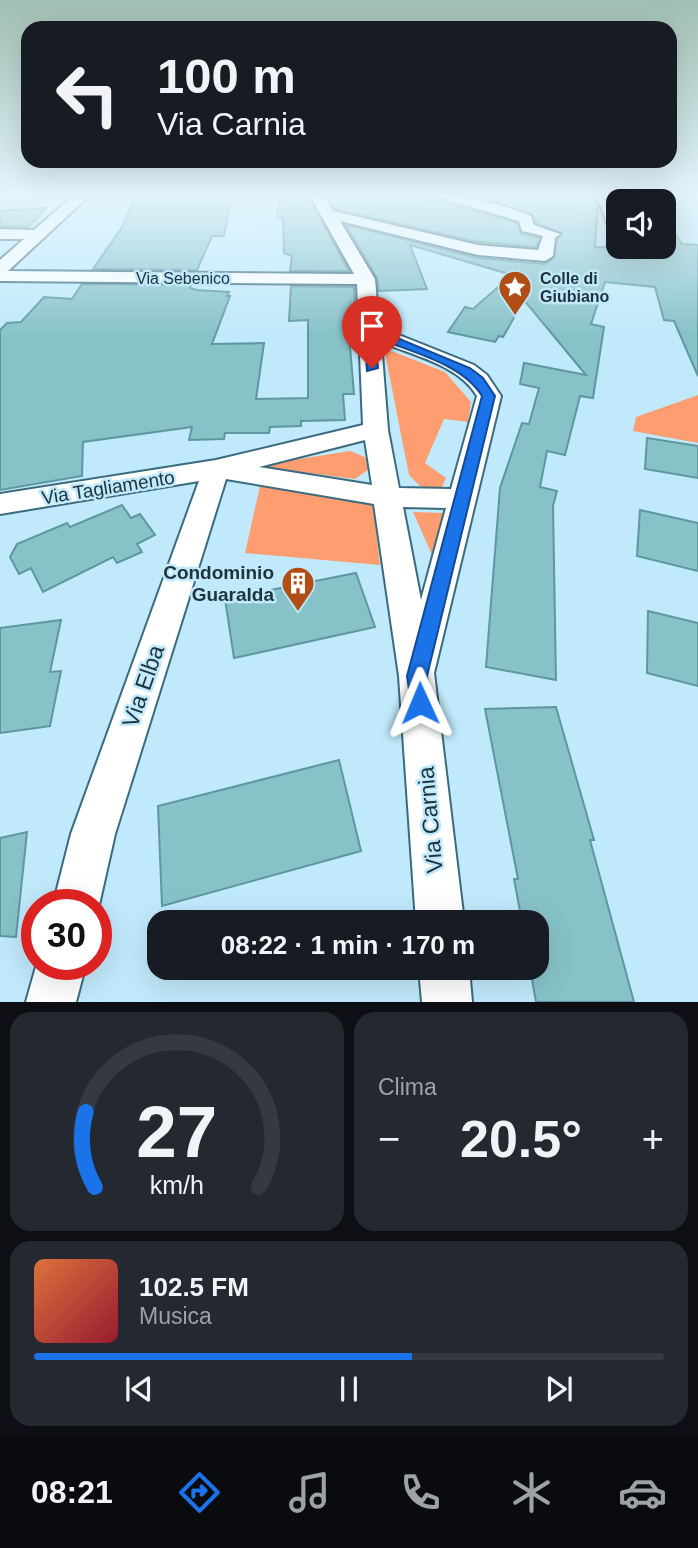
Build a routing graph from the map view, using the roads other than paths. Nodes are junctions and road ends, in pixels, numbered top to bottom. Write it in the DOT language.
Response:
graph roads {
  1 [pos="33,241"];
  2 [pos="341,241"];
  3 [pos="438,241"];
  4 [pos="549,241"];
  5 [pos="0,269"];
  6 [pos="0,276"];
  7 [pos="366,279"];
  8 [pos="369,330"];
  9 [pos="376,430"];
  10 [pos="216,469"];
  11 [pos="387,496"];
  12 [pos="462,499"];
  13 [pos="0,504"];
  14 [pos="417,676"];
  15 [pos="80,889"];
  16 [pos="439,910"];
  17 [pos="57,980"];
  18 [pos="445,980"];
  19 [pos="51,1002"];
  20 [pos="447,1002"];
  1 -- 5 [label="street"];
  2 -- 7 [label="street, Via Carnia"];
  3 -- 4 [label="street"];
  6 -- 7 [label="street, Via Sebenico"];
  7 -- 8 [label="street, Via Carnia"];
  8 -- 9 [label="street, Via Carnia"];
  8 -- 12 [label="street, Via Carnia"];
  9 -- 10 [label="street, Via Tagliamento"];
  9 -- 11 [label="street, Via Carnia"];
  10 -- 11 [label="street, Via Tagliamento"];
  10 -- 13 [label="street, Via Tagliamento"];
  10 -- 15 [label="street, Via Elba"];
  11 -- 12 [label="street"];
  11 -- 14 [label="street, Via Carnia"];
  12 -- 14 [label="street, Via Carnia"];
  14 -- 16 [label="street, Via Carnia"];
  17 -- 19 [label="street"];
  18 -- 20 [label="street"];
}
